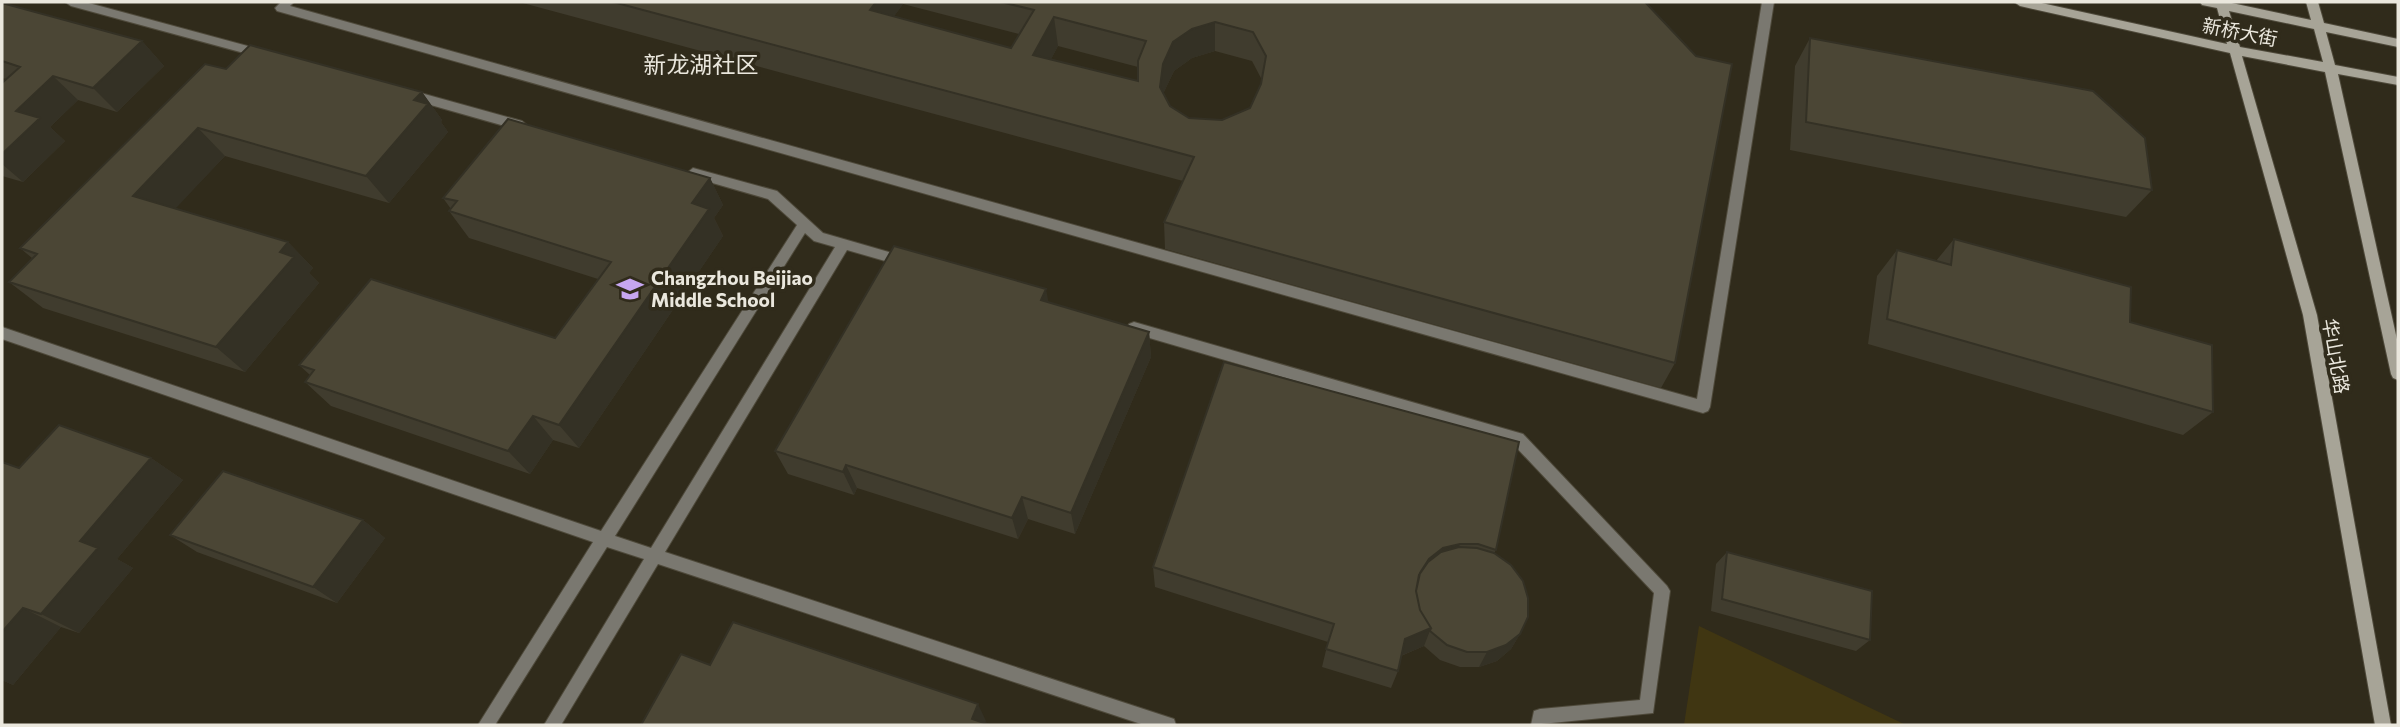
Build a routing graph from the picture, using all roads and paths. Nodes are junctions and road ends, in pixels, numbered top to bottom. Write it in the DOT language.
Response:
graph roads {
  1 [pos="71,2"];
  2 [pos="288,2"];
  3 [pos="1768,2"];
  4 [pos="2020,2"];
  5 [pos="2206,2"];
  6 [pos="2312,2"];
  7 [pos="2221,4"];
  8 [pos="2317,25"];
  9 [pos="2398,43"];
  10 [pos="2235,50"];
  11 [pos="273,57"];
  12 [pos="2330,67"];
  13 [pos="2398,81"];
  14 [pos="394,91"];
  15 [pos="542,132"];
  16 [pos="677,169"];
  17 [pos="804,224"];
  18 [pos="844,244"];
  19 [pos="923,267"];
  20 [pos="1121,324"];
  21 [pos="2,333"];
  22 [pos="2398,374"];
  23 [pos="604,539"];
  24 [pos="655,555"];
  25 [pos="486,725"];
  26 [pos="552,725"];
  27 [pos="1168,725"];
  28 [pos="1539,725"];
  29 [pos="2383,725"];
  1 -- 11 [label="lane"];
  2 -- 3 [label="lane"];
  4 -- 10 [label="main road, 新桥大街"];
  5 -- 7 [label="main road, 新桥大街"];
  6 -- 8 [label="main road"];
  7 -- 8 [label="main road, 新桥大街"];
  7 -- 10 [label="main road, 华山北路"];
  8 -- 9 [label="main road, 新桥大街"];
  8 -- 12 [label="main road"];
  10 -- 12 [label="main road, 新桥大街"];
  10 -- 29 [label="main road, 华山北路"];
  12 -- 13 [label="main road, 新桥大街"];
  12 -- 22 [label="main road"];
  14 -- 15 [label="lane"];
  16 -- 17 [label="lane"];
  17 -- 18 [label="lane"];
  17 -- 23 [label="lane"];
  18 -- 19 [label="lane"];
  18 -- 24 [label="lane"];
  20 -- 28 [label="lane"];
  21 -- 23 [label="lane"];
  23 -- 24 [label="lane"];
  23 -- 25 [label="lane"];
  24 -- 26 [label="lane"];
  24 -- 27 [label="lane"];
}
